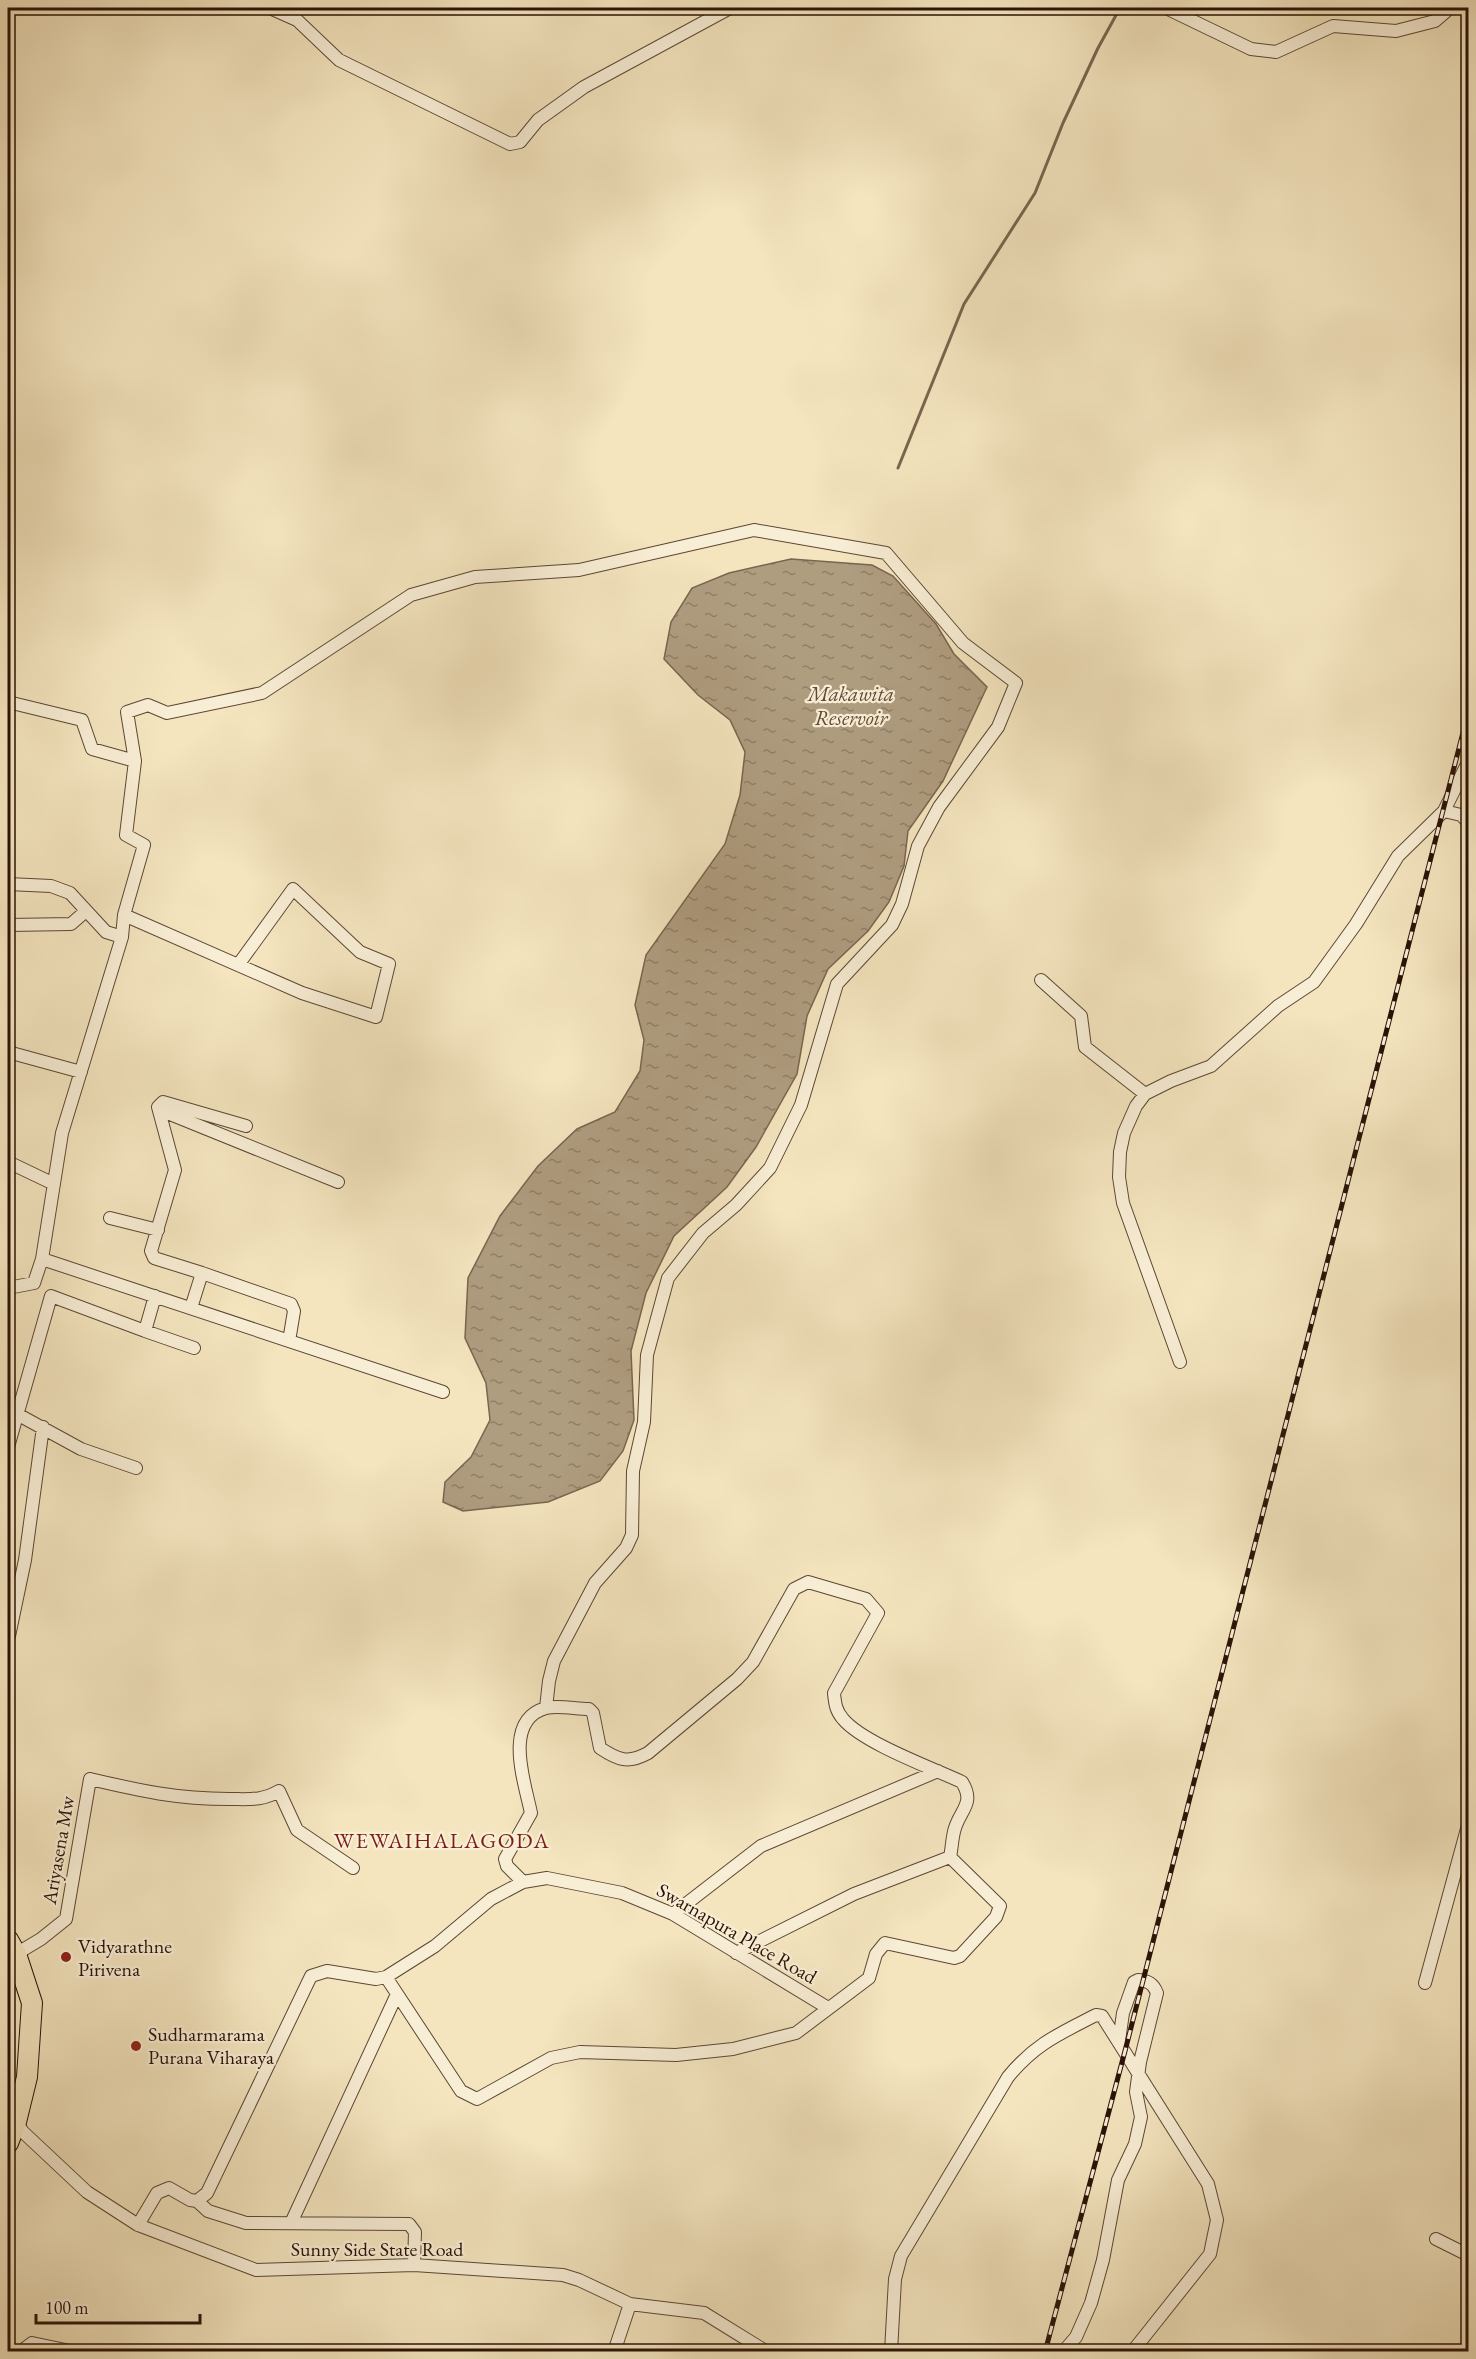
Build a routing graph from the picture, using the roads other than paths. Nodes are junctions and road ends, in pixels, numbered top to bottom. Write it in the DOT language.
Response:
graph roads {
  1 [pos="270,8"];
  2 [pos="730,8"];
  3 [pos="1166,8"];
  4 [pos="1450,8"];
  5 [pos="8,702"];
  6 [pos="135,761"];
  7 [pos="1468,762"];
  8 [pos="1444,811"];
  9 [pos="1468,822"];
  10 [pos="8,884"];
  11 [pos="86,911"];
  12 [pos="124,915"];
  13 [pos="8,925"];
  14 [pos="122,937"];
  15 [pos="238,965"];
  16 [pos="1041,980"];
  17 [pos="8,1052"];
  18 [pos="81,1072"];
  19 [pos="1145,1094"];
  20 [pos="160,1110"];
  21 [pos="246,1126"];
  22 [pos="8,1162"];
  23 [pos="338,1182"];
  24 [pos="54,1184"];
  25 [pos="110,1218"];
  26 [pos="158,1230"];
  27 [pos="42,1258"];
  28 [pos="202,1273"];
  29 [pos="8,1288"];
  30 [pos="155,1296"];
  31 [pos="191,1308"];
  32 [pos="146,1331"];
  33 [pos="289,1341"];
  34 [pos="194,1348"];
  35 [pos="1180,1362"];
  36 [pos="443,1392"];
  37 [pos="17,1414"];
  38 [pos="43,1427"];
  39 [pos="8,1448"];
  40 [pos="136,1468"];
  41 [pos="8,1636"];
  42 [pos="546,1708"];
  43 [pos="938,1771"];
  44 [pos="1468,1825"];
  45 [pos="950,1857"];
  46 [pos="353,1868"];
  47 [pos="524,1882"];
  48 [pos="673,1914"];
  49 [pos="12,1947"];
  50 [pos="736,1953"];
  51 [pos="386,1977"];
  52 [pos="1425,1983"];
  53 [pos="397,1994"];
  54 [pos="828,2008"];
  55 [pos="1119,2040"];
  56 [pos="1138,2072"];
  57 [pos="16,2122"];
  58 [pos="8,2143"];
  59 [pos="197,2201"];
  60 [pos="291,2223"];
  61 [pos="138,2224"];
  62 [pos="1436,2239"];
  63 [pos="1468,2255"];
  64 [pos="414,2265"];
  65 [pos="630,2304"];
  66 [pos="20,2352"];
  67 [pos="75,2352"];
  68 [pos="614,2352"];
  69 [pos="767,2352"];
  70 [pos="891,2352"];
  71 [pos="1063,2352"];
  72 [pos="1132,2352"];
  1 -- 2 [label="street"];
  3 -- 4 [label="street"];
  5 -- 6 [label="street"];
  6 -- 12 [label="street"];
  6 -- 42 [label="street"];
  7 -- 8 [label="street"];
  8 -- 9 [label="street"];
  8 -- 19 [label="street"];
  10 -- 11 [label="street"];
  11 -- 13 [label="street"];
  11 -- 14 [label="street"];
  12 -- 14 [label="street"];
  12 -- 15 [label="street"];
  14 -- 18 [label="street"];
  16 -- 19 [label="street"];
  17 -- 18 [label="street"];
  18 -- 24 [label="street"];
  19 -- 35 [label="street"];
  20 -- 21 [label="street"];
  20 -- 23 [label="street"];
  20 -- 26 [label="street"];
  22 -- 24 [label="street"];
  24 -- 27 [label="street"];
  25 -- 26 [label="street"];
  26 -- 28 [label="street"];
  27 -- 29 [label="street"];
  27 -- 30 [label="street"];
  28 -- 31 [label="street"];
  28 -- 33 [label="street"];
  30 -- 31 [label="street"];
  30 -- 32 [label="street"];
  31 -- 33 [label="street"];
  32 -- 34 [label="street"];
  32 -- 37 [label="street"];
  33 -- 36 [label="street"];
  37 -- 38 [label="street"];
  37 -- 39 [label="street"];
  38 -- 40 [label="street"];
  38 -- 41 [label="street"];
  42 -- 43 [label="street"];
  42 -- 47 [label="street"];
  43 -- 45 [label="street"];
  43 -- 48 [label="street"];
  44 -- 52 [label="street"];
  45 -- 50 [label="street"];
  45 -- 54 [label="street"];
  46 -- 49 [label="street, Ariyasena Mw"];
  47 -- 48 [label="street, Swarnapura Place Road"];
  47 -- 51 [label="street, Swarnapura Place Road"];
  48 -- 50 [label="street, Swarnapura Place Road"];
  49 -- 57 [label="main road"];
  50 -- 54 [label="street, Swarnapura Place Road"];
  51 -- 53 [label="street"];
  51 -- 59 [label="street"];
  53 -- 54 [label="street"];
  53 -- 60 [label="street"];
  55 -- 56 [label="street"];
  55 -- 56 [label="street"];
  55 -- 70 [label="street"];
  56 -- 71 [label="street"];
  56 -- 72 [label="street"];
  57 -- 58 [label="main road"];
  57 -- 61 [label="street, Sunny Side State Road"];
  59 -- 60 [label="street"];
  59 -- 61 [label="street"];
  60 -- 64 [label="street"];
  61 -- 64 [label="street, Sunny Side State Road"];
  62 -- 63 [label="street"];
  64 -- 65 [label="street, Sunny Side State Road"];
  65 -- 68 [label="street"];
  65 -- 69 [label="street, Sunny Side State Road"];
  66 -- 67 [label="street"];
}
